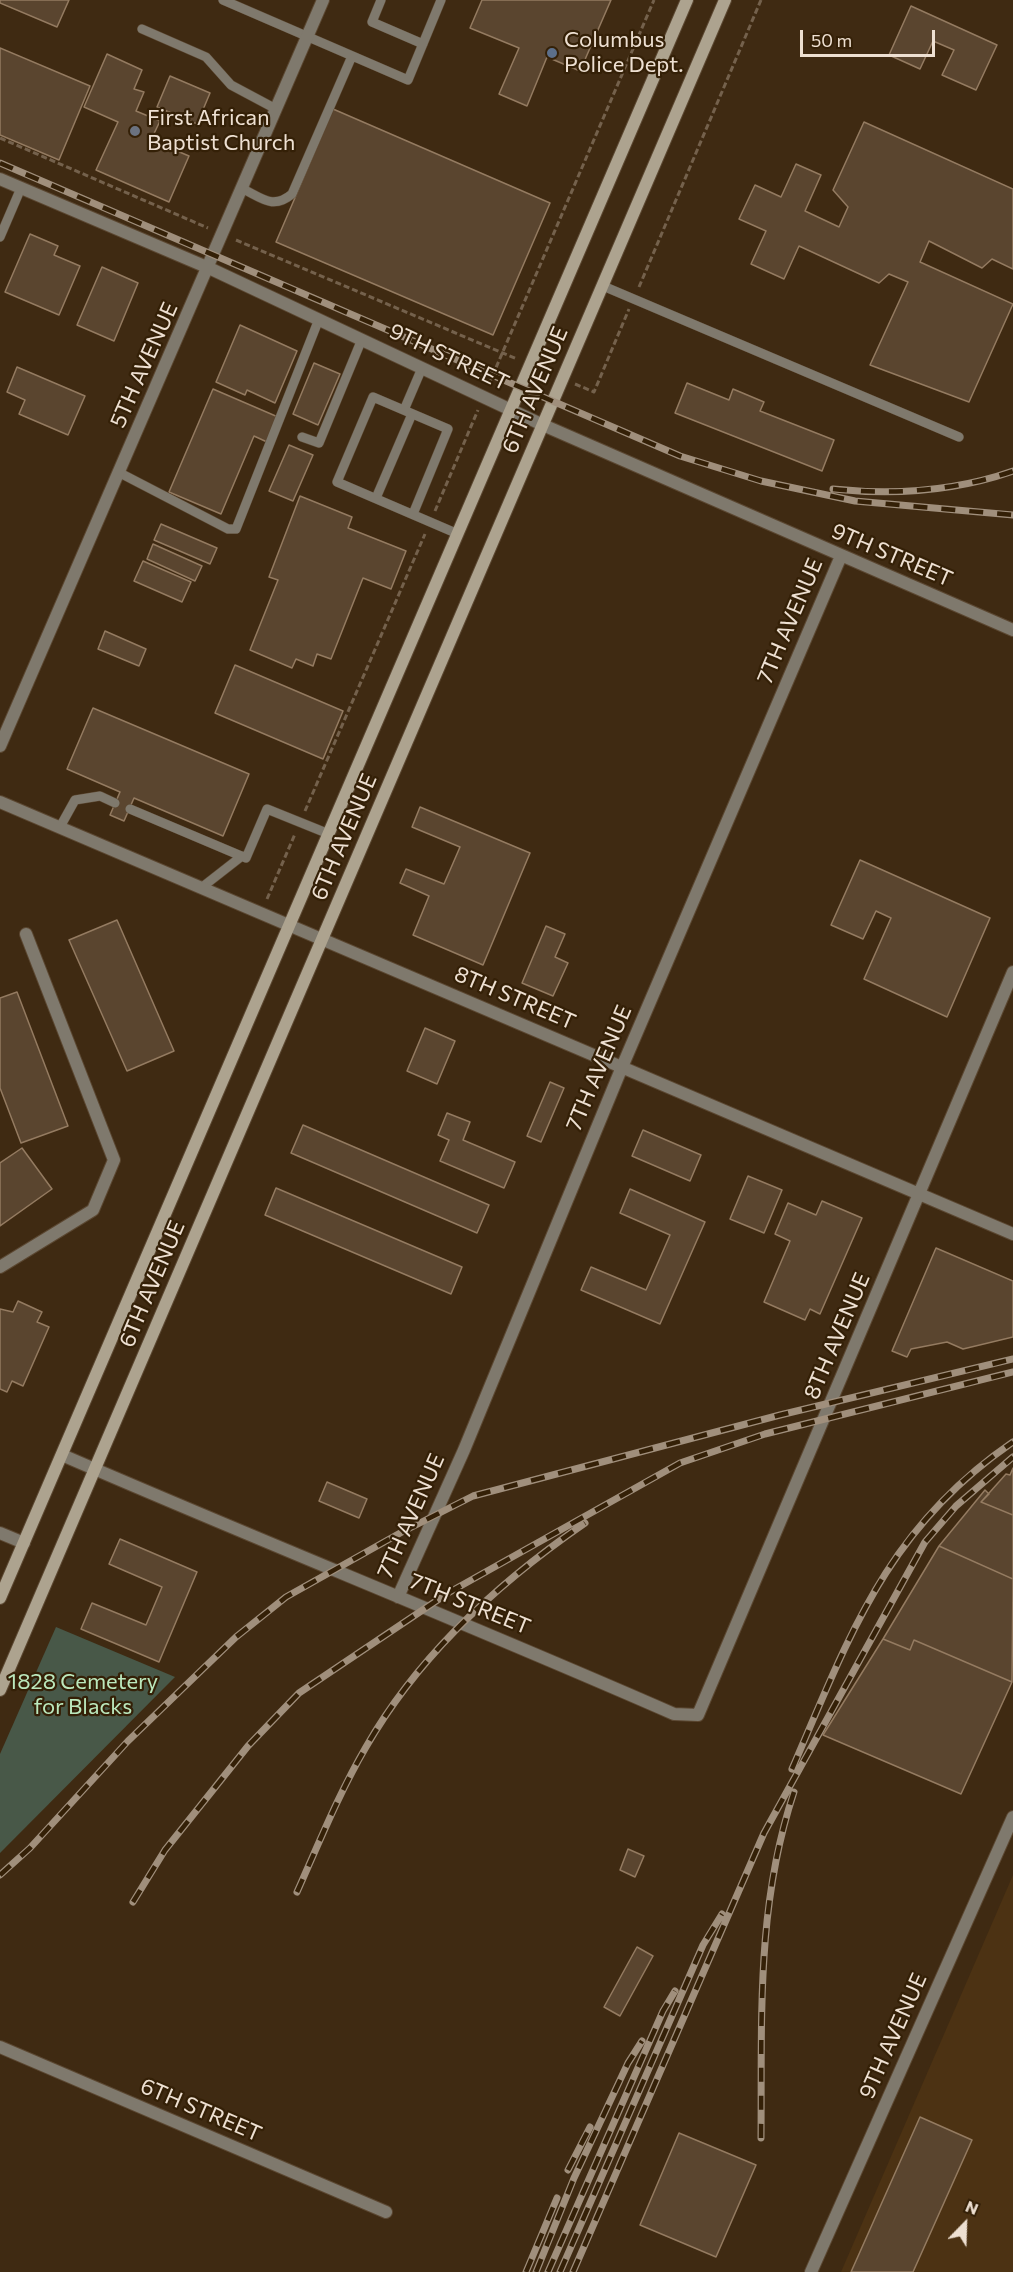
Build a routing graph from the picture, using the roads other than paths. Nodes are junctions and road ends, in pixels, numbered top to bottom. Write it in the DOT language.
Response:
graph roads {
  1 [pos="223,0"];
  2 [pos="323,0"];
  3 [pos="381,0"];
  4 [pos="441,0"];
  5 [pos="687,0"];
  6 [pos="725,0"];
  7 [pos="141,29"];
  8 [pos="307,37"];
  9 [pos="423,44"];
  10 [pos="352,56"];
  11 [pos="276,109"];
  12 [pos="0,179"];
  13 [pos="21,188"];
  14 [pos="243,189"];
  15 [pos="0,237"];
  16 [pos="209,268"];
  17 [pos="603,286"];
  18 [pos="319,320"];
  19 [pos="362,339"];
  20 [pos="422,368"];
  21 [pos="511,410"];
  22 [pos="408,412"];
  23 [pos="543,425"];
  24 [pos="302,437"];
  25 [pos="959,437"];
  26 [pos="120,473"];
  27 [pos="376,498"];
  28 [pos="413,514"];
  29 [pos="458,534"];
  30 [pos="841,556"];
  31 [pos="1013,630"];
  32 [pos="0,746"];
  33 [pos="0,802"];
  34 [pos="115,802"];
  35 [pos="130,809"];
  36 [pos="60,827"];
  37 [pos="330,834"];
  38 [pos="242,856"];
  39 [pos="201,888"];
  40 [pos="289,927"];
  41 [pos="26,934"];
  42 [pos="322,941"];
  43 [pos="1013,972"];
  44 [pos="622,1067"];
  45 [pos="920,1195"];
  46 [pos="1013,1234"];
  47 [pos="0,1267"];
  48 [pos="62,1455"];
  49 [pos="96,1470"];
  50 [pos="0,1533"];
  51 [pos="24,1543"];
  52 [pos="398,1597"];
  53 [pos="0,1598"];
  54 [pos="0,1690"];
  55 [pos="698,1714"];
  56 [pos="1013,1817"];
  57 [pos="0,2047"];
  58 [pos="386,2212"];
  59 [pos="811,2272"];
  1 -- 8 [label="lane"];
  2 -- 8 [label="street, 5TH AVENUE"];
  3 -- 9 [label="lane"];
  4 -- 9 [label="lane"];
  5 -- 21 [label="main road, 6TH AVENUE"];
  6 -- 17 [label="main road, 6TH AVENUE"];
  7 -- 11 [label="lane"];
  8 -- 10 [label="lane"];
  8 -- 11 [label="street, 5TH AVENUE"];
  9 -- 10 [label="lane"];
  10 -- 14 [label="lane"];
  11 -- 14 [label="street, 5TH AVENUE"];
  12 -- 13 [label="street, 9TH STREET"];
  13 -- 15 [label="lane"];
  13 -- 16 [label="street, 9TH STREET"];
  14 -- 16 [label="street, 5TH AVENUE"];
  16 -- 18 [label="street, 9TH STREET"];
  16 -- 26 [label="street, 5TH AVENUE"];
  17 -- 23 [label="main road, 6TH AVENUE"];
  17 -- 25 [label="lane"];
  18 -- 19 [label="street, 9TH STREET"];
  18 -- 26 [label="lane"];
  19 -- 20 [label="street, 9TH STREET"];
  19 -- 24 [label="lane"];
  20 -- 21 [label="street, 9TH STREET"];
  20 -- 22 [label="lane"];
  21 -- 23 [label="street, 9TH STREET"];
  21 -- 29 [label="main road, 6TH AVENUE"];
  22 -- 27 [label="lane"];
  22 -- 27 [label="lane"];
  22 -- 28 [label="lane"];
  23 -- 30 [label="street, 9TH STREET"];
  23 -- 42 [label="main road, 6TH AVENUE"];
  26 -- 32 [label="street, 5TH AVENUE"];
  27 -- 28 [label="lane"];
  28 -- 29 [label="lane"];
  29 -- 37 [label="main road, 6TH AVENUE"];
  30 -- 31 [label="street, 9TH STREET"];
  30 -- 44 [label="street, 7TH AVENUE"];
  33 -- 36 [label="street, 8TH STREET"];
  34 -- 36 [label="lane"];
  35 -- 38 [label="lane"];
  36 -- 39 [label="street, 8TH STREET"];
  37 -- 38 [label="lane"];
  37 -- 40 [label="main road, 6TH AVENUE"];
  38 -- 39 [label="lane"];
  39 -- 40 [label="street, 8TH STREET"];
  40 -- 42 [label="street, 8TH STREET"];
  40 -- 48 [label="main road, 6TH AVENUE"];
  41 -- 47 [label="street"];
  42 -- 44 [label="street, 8TH STREET"];
  42 -- 49 [label="main road, 6TH AVENUE"];
  43 -- 45 [label="street, 8TH AVENUE"];
  44 -- 45 [label="street, 8TH STREET"];
  44 -- 52 [label="street, 7TH AVENUE"];
  45 -- 46 [label="street, 8TH STREET"];
  45 -- 55 [label="street, 8TH AVENUE"];
  48 -- 49 [label="street, 7TH STREET"];
  48 -- 51 [label="main road, 6TH AVENUE"];
  49 -- 52 [label="street, 7TH STREET"];
  49 -- 54 [label="main road, 6TH AVENUE"];
  50 -- 51 [label="street"];
  51 -- 53 [label="main road, 6TH AVENUE"];
  52 -- 55 [label="street, 7TH STREET"];
  56 -- 59 [label="street, 9TH AVENUE"];
  57 -- 58 [label="street, 6TH STREET"];
}
